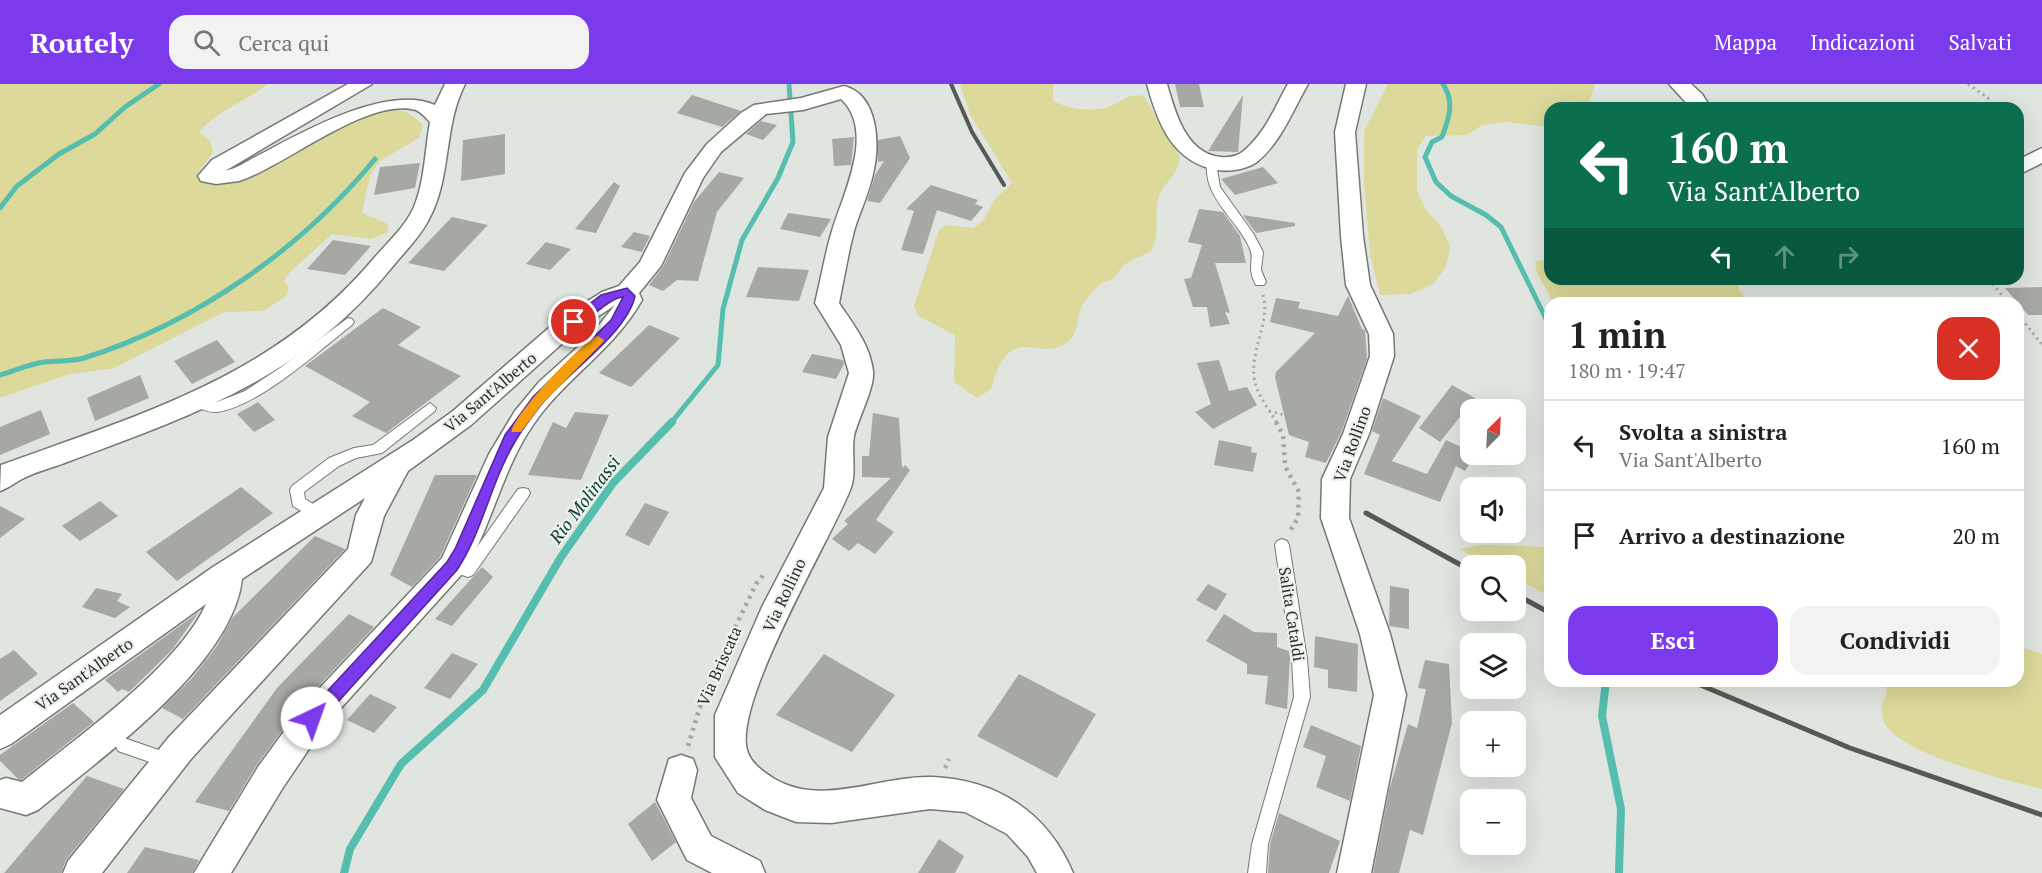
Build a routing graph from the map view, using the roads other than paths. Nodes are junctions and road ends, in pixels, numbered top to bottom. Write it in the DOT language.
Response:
graph roads {
  1 [pos="362,84"];
  2 [pos="455,84"];
  3 [pos="1157,84"];
  4 [pos="1298,84"];
  5 [pos="1356,84"];
  6 [pos="1679,84"];
  7 [pos="840,91"];
  8 [pos="1697,102"];
  9 [pos="439,119"];
  10 [pos="2042,154"];
  11 [pos="1211,163"];
  12 [pos="2024,165"];
  13 [pos="1260,282"];
  14 [pos="627,292"];
  15 [pos="348,322"];
  16 [pos="195,402"];
  17 [pos="430,408"];
  18 [pos="396,467"];
  19 [pos="0,480"];
  20 [pos="838,488"];
  21 [pos="523,493"];
  22 [pos="318,514"];
  23 [pos="1282,545"];
  24 [pos="786,550"];
  25 [pos="452,566"];
  26 [pos="228,574"];
  27 [pos="0,734"];
  28 [pos="124,746"];
  29 [pos="170,761"];
  30 [pos="681,770"];
  31 [pos="6,794"];
  32 [pos="80,873"];
  33 [pos="211,873"];
  34 [pos="748,873"];
  35 [pos="1056,873"];
  36 [pos="1257,873"];
  37 [pos="1354,873"];
  1 -- 9 [label="street"];
  2 -- 9 [label="street"];
  3 -- 11 [label="street"];
  4 -- 11 [label="street"];
  5 -- 37 [label="street, Via Rollino"];
  6 -- 8 [label="street"];
  7 -- 14 [label="street"];
  7 -- 20 [label="street, Via Rollino"];
  9 -- 16 [label="street"];
  10 -- 12 [label="street"];
  11 -- 13 [label="lane"];
  14 -- 18 [label="street, Via Sant'Alberto"];
  14 -- 25 [label="street"];
  15 -- 16 [label="lane"];
  16 -- 19 [label="street"];
  17 -- 22 [label="lane, Via Sant'Alberto"];
  18 -- 22 [label="street, Via Sant'Alberto"];
  18 -- 29 [label="street"];
  20 -- 24 [label="street"];
  20 -- 35 [label="street, Via Rollino"];
  21 -- 25 [label="lane"];
  22 -- 26 [label="street, Via Sant'Alberto"];
  23 -- 36 [label="lane, Salita Cataldi"];
  25 -- 33 [label="street"];
  26 -- 27 [label="street, Via Sant'Alberto"];
  26 -- 31 [label="street"];
  28 -- 29 [label="lane"];
  29 -- 32 [label="street"];
  30 -- 34 [label="street"];
}
